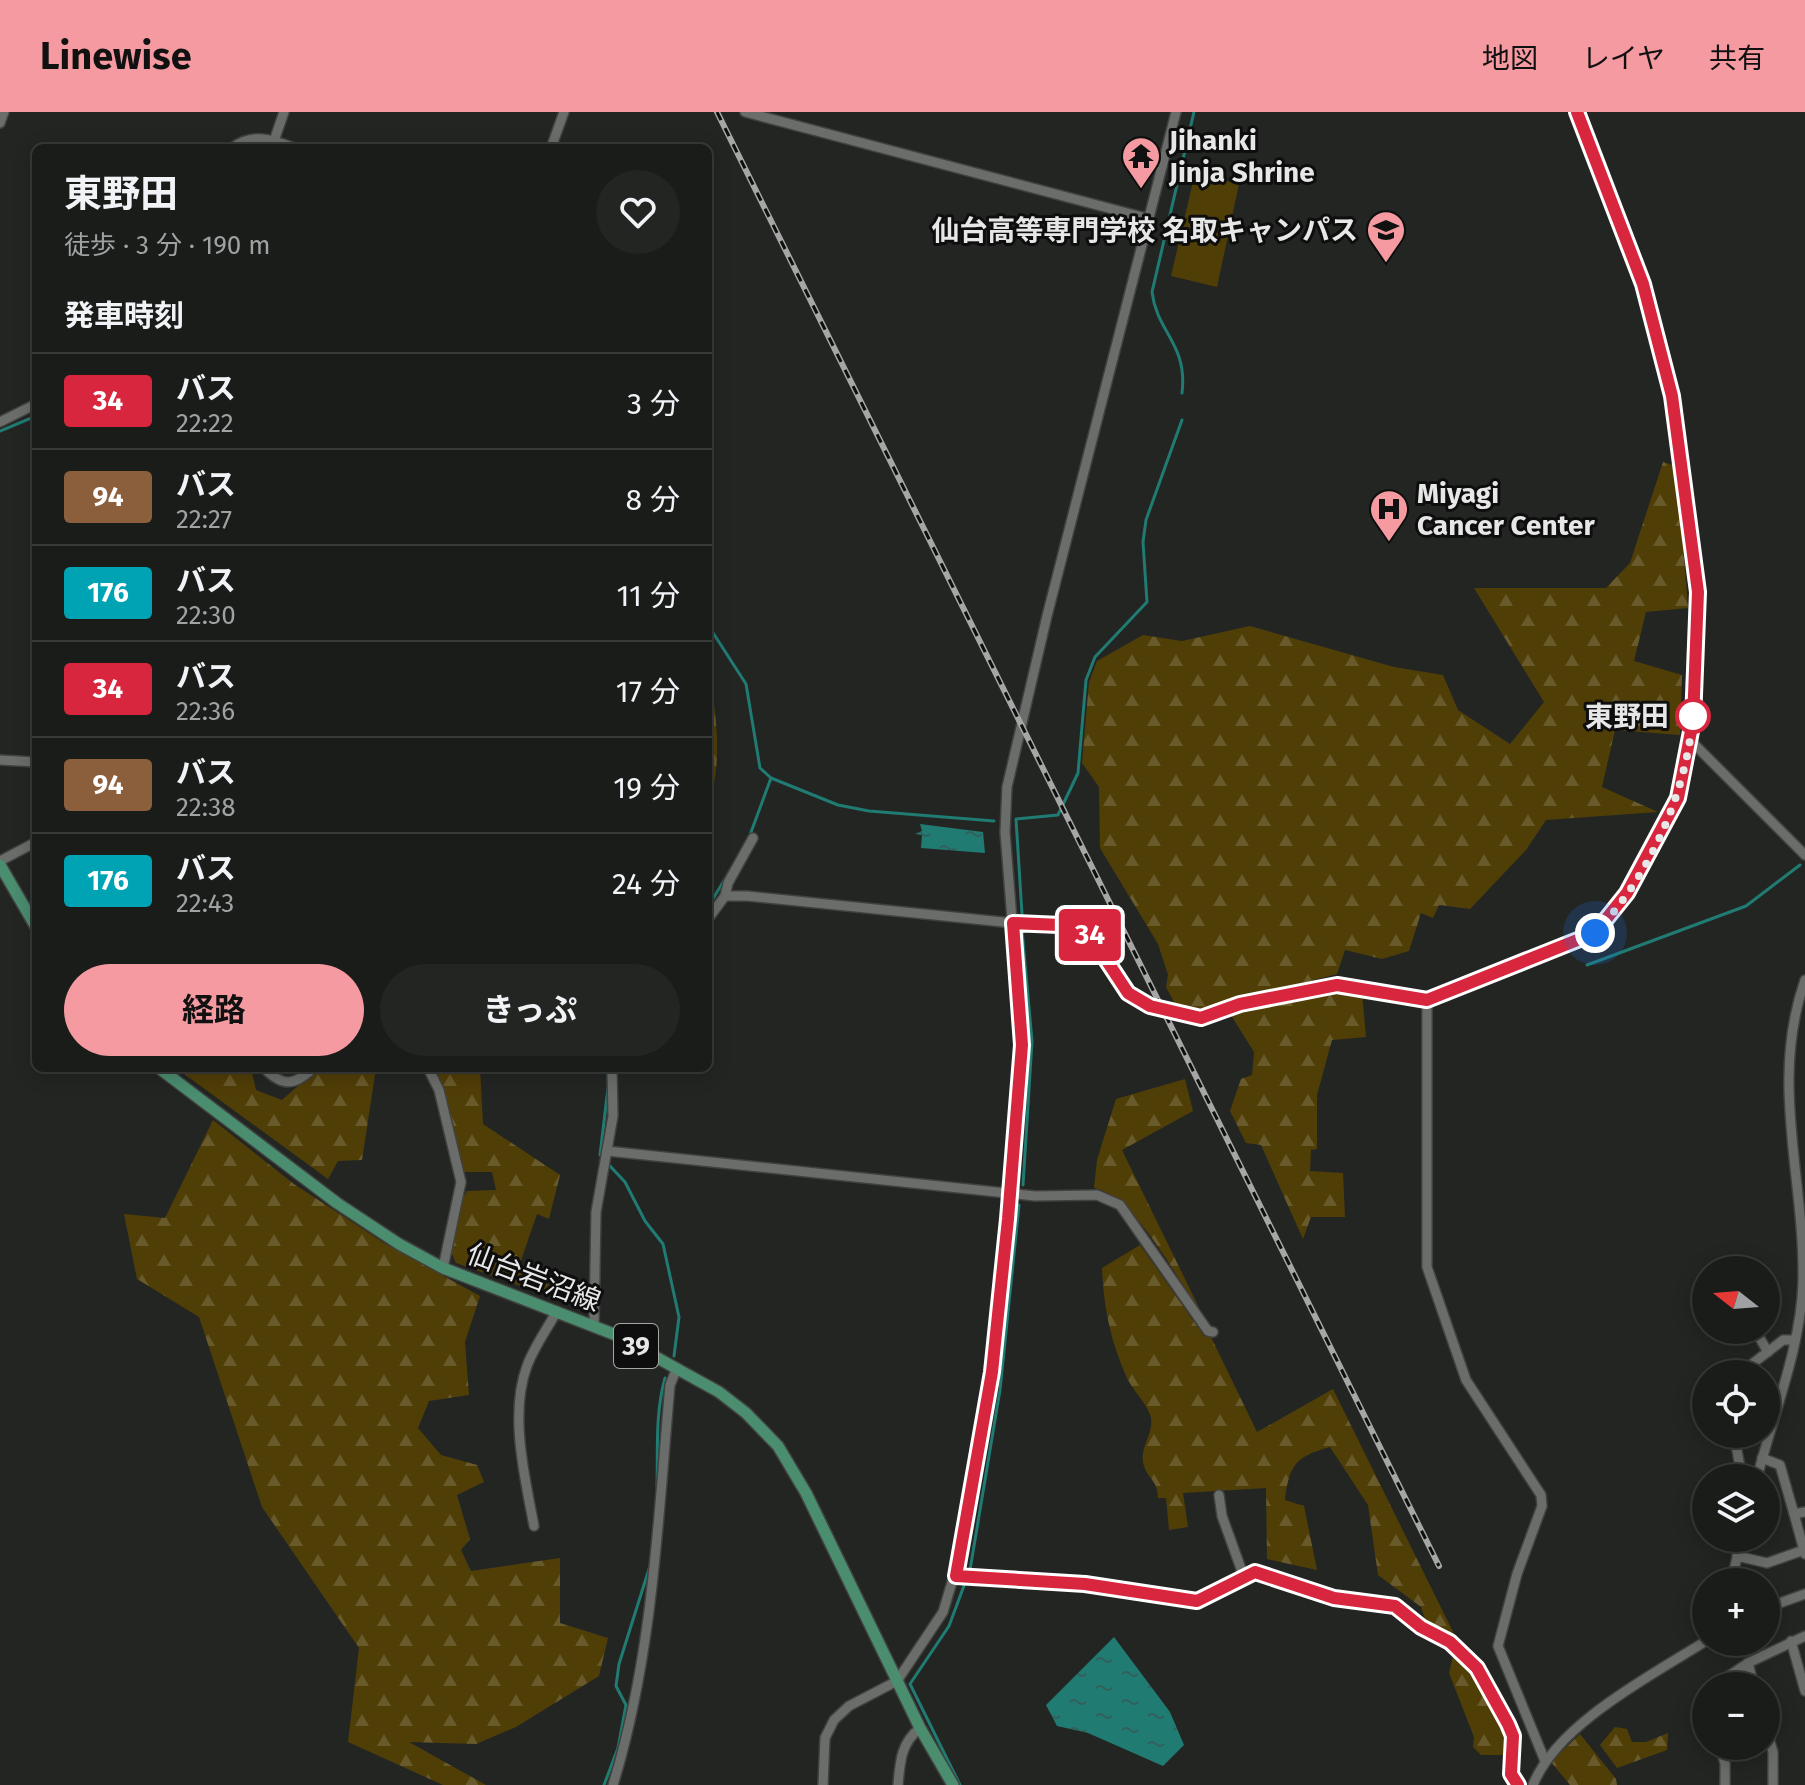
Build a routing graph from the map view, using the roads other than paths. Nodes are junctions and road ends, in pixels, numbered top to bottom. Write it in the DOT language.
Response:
graph roads {
  1 [pos="4,112"];
  2 [pos="284,112"];
  3 [pos="564,112"];
  4 [pos="745,112"];
  5 [pos="1176,112"];
  6 [pos="1577,112"];
  7 [pos="0,123"];
  8 [pos="274,141"];
  9 [pos="239,144"];
  10 [pos="283,144"];
  11 [pos="552,144"];
  12 [pos="1150,219"];
  13 [pos="32,406"];
  14 [pos="1,421"];
  15 [pos="1689,739"];
  16 [pos="0,760"];
  17 [pos="32,762"];
  18 [pos="753,838"];
  19 [pos="32,844"];
  20 [pos="1805,855"];
  21 [pos="0,863"];
  22 [pos="725,896"];
  23 [pos="712,914"];
  24 [pos="32,920"];
  25 [pos="1013,923"];
  26 [pos="1805,980"];
  27 [pos="1427,1000"];
  28 [pos="164,1072"];
  29 [pos="268,1072"];
  30 [pos="309,1072"];
  31 [pos="430,1072"];
  32 [pos="612,1072"];
  33 [pos="607,1151"];
  34 [pos="1010,1193"];
  35 [pos="443,1268"];
  36 [pos="557,1311"];
  37 [pos="594,1325"];
  38 [pos="1213,1332"];
  39 [pos="1793,1340"];
  40 [pos="1763,1344"];
  41 [pos="1768,1352"];
  42 [pos="1757,1360"];
  43 [pos="677,1368"];
  44 [pos="1762,1458"];
  45 [pos="1760,1464"];
  46 [pos="1219,1495"];
  47 [pos="1805,1512"];
  48 [pos="1794,1514"];
  49 [pos="534,1526"];
  50 [pos="1738,1552"];
  51 [pos="1804,1552"];
  52 [pos="1737,1556"];
  53 [pos="1734,1568"];
  54 [pos="956,1576"];
  55 [pos="1244,1577"];
  56 [pos="1805,1594"];
  57 [pos="1780,1603"];
  58 [pos="1805,1636"];
  59 [pos="1791,1641"];
  60 [pos="1692,1650"];
  61 [pos="1748,1663"];
  62 [pos="1735,1672"];
  63 [pos="1750,1672"];
  64 [pos="897,1681"];
  65 [pos="1805,1691"];
  66 [pos="920,1728"];
  67 [pos="1724,1760"];
  68 [pos="1773,1760"];
  69 [pos="1545,1761"];
  70 [pos="613,1785"];
  71 [pos="823,1785"];
  72 [pos="898,1785"];
  73 [pos="953,1785"];
  74 [pos="1518,1785"];
  75 [pos="1533,1785"];
  76 [pos="1725,1785"];
  77 [pos="1773,1785"];
  1 -- 7 [label="street"];
  2 -- 8 [label="street"];
  3 -- 11 [label="street"];
  4 -- 12 [label="street"];
  5 -- 12 [label="street"];
  6 -- 15 [label="street"];
  8 -- 9 [label="street"];
  8 -- 10 [label="street"];
  12 -- 25 [label="street"];
  13 -- 14 [label="street"];
  15 -- 20 [label="street"];
  15 -- 27 [label="street"];
  16 -- 17 [label="street"];
  18 -- 22 [label="street"];
  19 -- 21 [label="street"];
  21 -- 24 [label="main road"];
  22 -- 23 [label="street"];
  22 -- 25 [label="street"];
  25 -- 27 [label="street"];
  25 -- 34 [label="street"];
  26 -- 39 [label="street"];
  27 -- 69 [label="street"];
  28 -- 35 [label="main road, 仙台岩沼線 / 39"];
  29 -- 30 [label="street"];
  31 -- 35 [label="street"];
  32 -- 33 [label="street"];
  33 -- 34 [label="street"];
  33 -- 37 [label="street"];
  34 -- 38 [label="street"];
  34 -- 54 [label="street"];
  35 -- 36 [label="main road, 仙台岩沼線 / 39"];
  36 -- 37 [label="main road, 仙台岩沼線 / 39"];
  36 -- 49 [label="street"];
  37 -- 43 [label="main road, 仙台岩沼線 / 39"];
  39 -- 41 [label="street"];
  39 -- 44 [label="street"];
  40 -- 41 [label="street"];
  41 -- 42 [label="street"];
  43 -- 64 [label="main road, 仙台岩沼線 / 39"];
  43 -- 70 [label="street"];
  44 -- 45 [label="street"];
  44 -- 48 [label="street"];
  46 -- 55 [label="street"];
  47 -- 48 [label="street"];
  48 -- 51 [label="street"];
  50 -- 52 [label="street"];
  51 -- 52 [label="street"];
  52 -- 53 [label="street"];
  54 -- 55 [label="street"];
  54 -- 64 [label="street"];
  55 -- 74 [label="street"];
  56 -- 57 [label="street"];
  58 -- 59 [label="street"];
  59 -- 61 [label="street"];
  59 -- 65 [label="street"];
  60 -- 69 [label="street"];
  61 -- 62 [label="street"];
  61 -- 63 [label="street"];
  64 -- 66 [label="main road, 仙台岩沼線 / 39"];
  64 -- 71 [label="street"];
  66 -- 72 [label="street"];
  66 -- 73 [label="main road, 仙台岩沼線 / 39"];
  67 -- 76 [label="street"];
  68 -- 77 [label="street"];
  69 -- 75 [label="street"];
}
